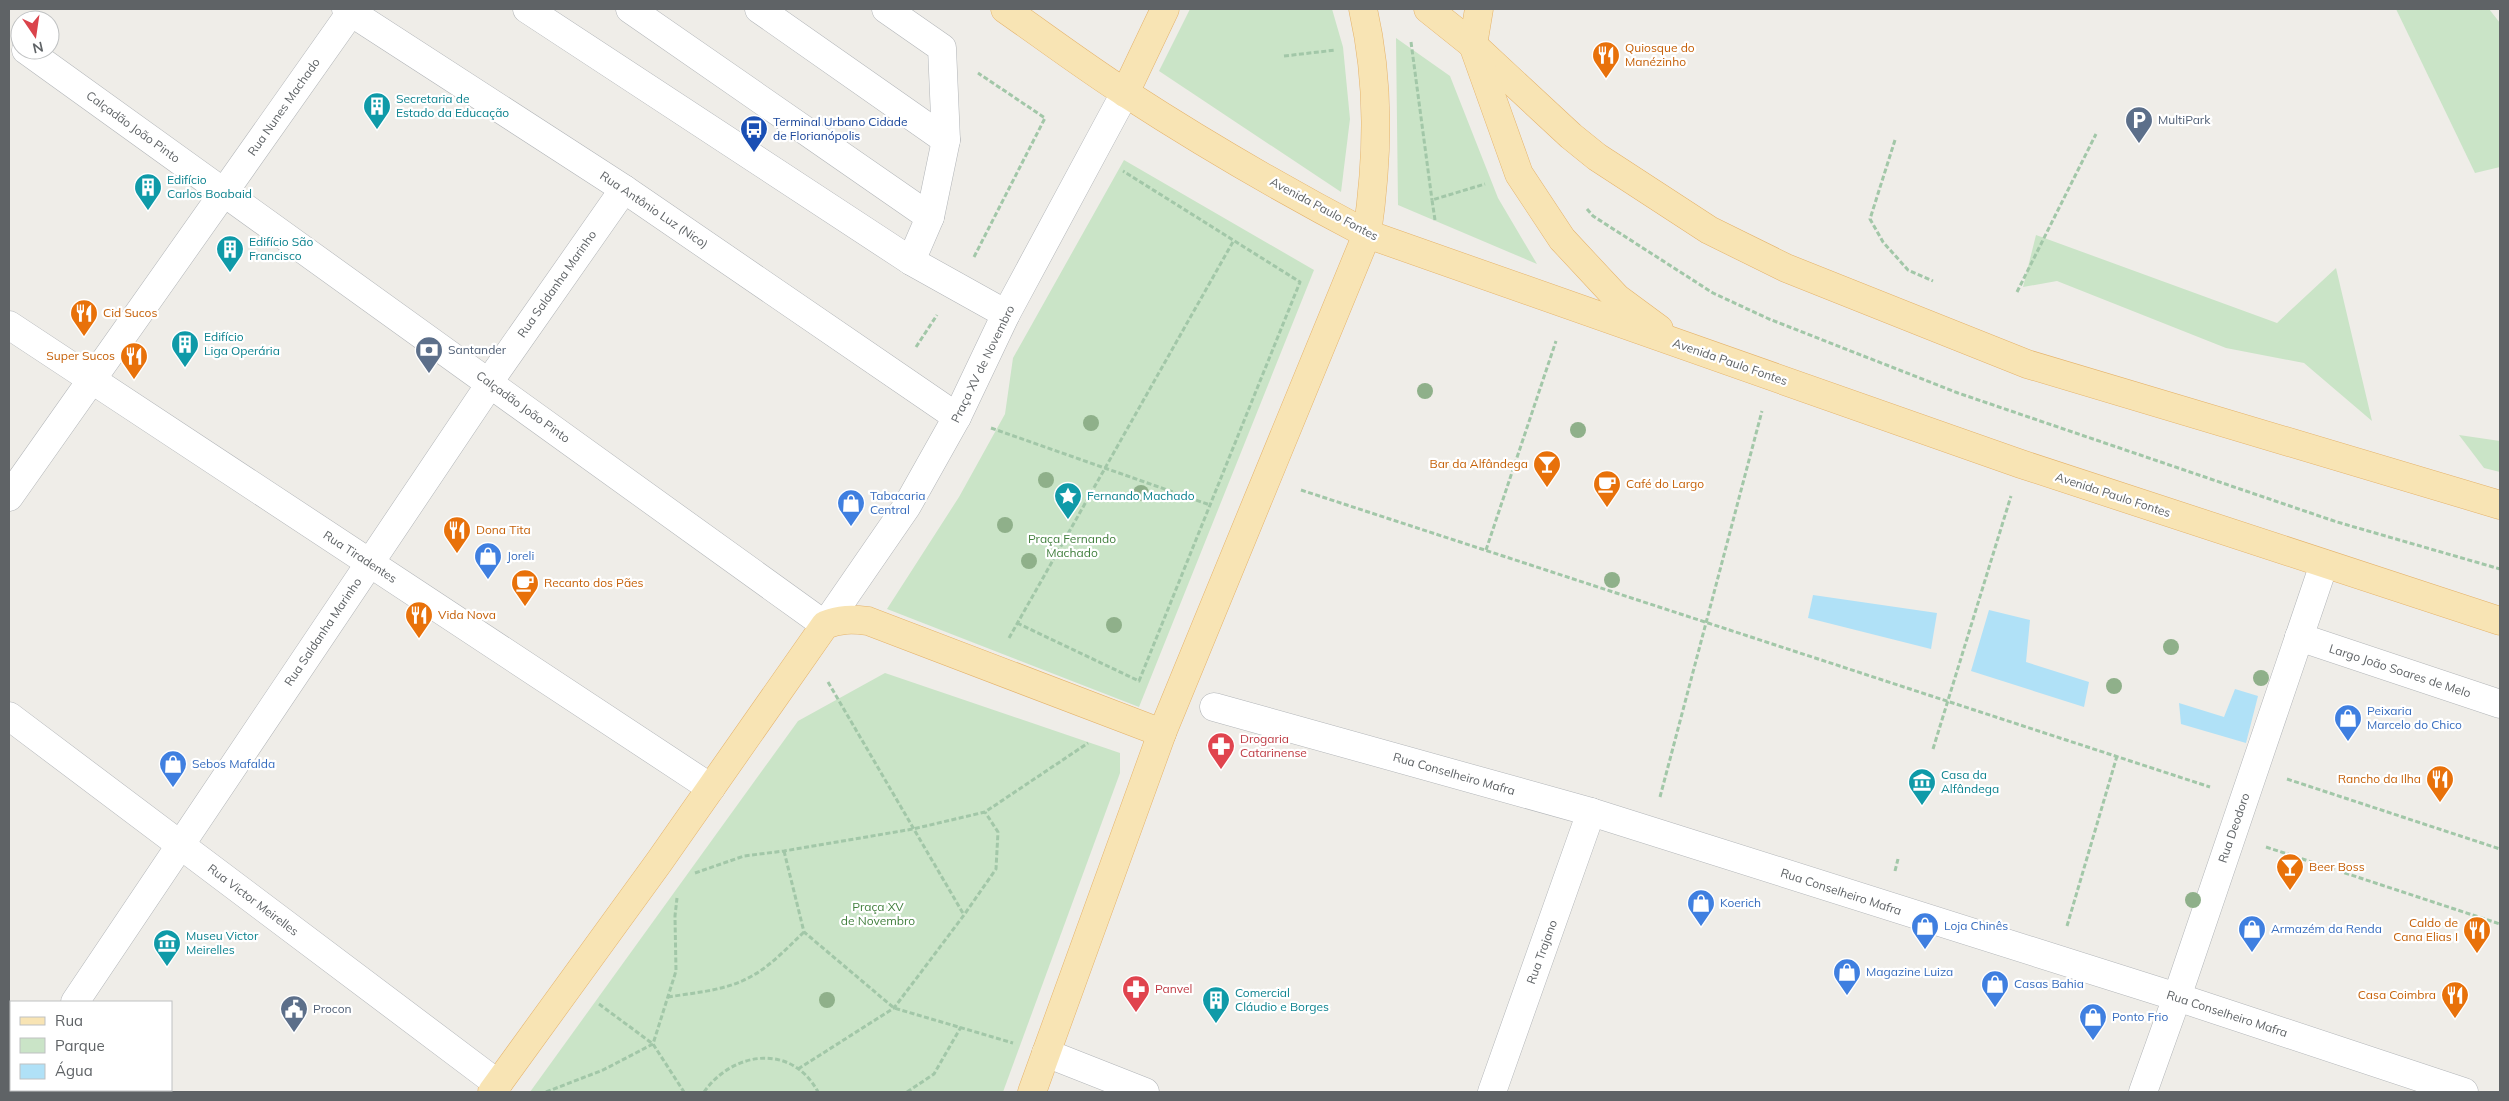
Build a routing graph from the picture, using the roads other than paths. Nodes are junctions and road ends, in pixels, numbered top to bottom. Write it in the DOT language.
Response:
graph roads {
  1 [pos="528,9"];
  2 [pos="630,9"];
  3 [pos="759,9"];
  4 [pos="886,9"];
  5 [pos="1005,9"];
  6 [pos="1165,9"];
  7 [pos="1364,9"];
  8 [pos="1428,9"];
  9 [pos="1479,9"];
  10 [pos="349,10"];
  11 [pos="1473,45"];
  12 [pos="40,60"];
  13 [pos="1125,93"];
  14 [pos="946,140"];
  15 [pos="624,189"];
  16 [pos="223,192"];
  17 [pos="930,217"];
  18 [pos="1367,234"];
  19 [pos="911,261"];
  20 [pos="1006,314"];
  21 [pos="9,325"];
  22 [pos="1682,346"];
  23 [pos="91,380"];
  24 [pos="490,384"];
  25 [pos="958,417"];
  26 [pos="9,497"];
  27 [pos="2500,505"];
  28 [pos="369,563"];
  29 [pos="2324,564"];
  30 [pos="2500,621"];
  31 [pos="825,625"];
  32 [pos="2299,637"];
  33 [pos="2500,704"];
  34 [pos="1214,707"];
  35 [pos="9,716"];
  36 [pos="1162,732"];
  37 [pos="711,788"];
  38 [pos="1591,812"];
  39 [pos="180,845"];
  40 [pos="2177,997"];
  41 [pos="76,1001"];
  42 [pos="1034,1050"];
  43 [pos="495,1088"];
  44 [pos="1032,1092"];
  45 [pos="1145,1092"];
  46 [pos="1492,1092"];
  47 [pos="2143,1092"];
  48 [pos="2464,1092"];
  1 -- 19 [label="street"];
  2 -- 17 [label="street"];
  3 -- 14 [label="street"];
  4 -- 14 [label="street"];
  5 -- 13 [label="main road, Avenida Paulo Fontes"];
  6 -- 13 [label="main road"];
  7 -- 18 [label="main road"];
  8 -- 11 [label="main road"];
  9 -- 11 [label="main road"];
  10 -- 15 [label="street, Rua Antônio Luz (Nico)"];
  10 -- 16 [label="street, Rua Nunes Machado"];
  11 -- 22 [label="main road"];
  11 -- 27 [label="main road"];
  12 -- 16 [label="street, Calçadão João Pinto"];
  13 -- 18 [label="main road, Avenida Paulo Fontes"];
  13 -- 20 [label="street, Praça XV de Novembro"];
  14 -- 17 [label="street"];
  15 -- 24 [label="street, Rua Saldanha Marinho"];
  15 -- 25 [label="street, Rua Antônio Luz (Nico)"];
  16 -- 23 [label="street, Rua Nunes Machado"];
  16 -- 24 [label="street, Calçadão João Pinto"];
  17 -- 19 [label="street"];
  18 -- 22 [label="main road, Avenida Paulo Fontes"];
  18 -- 36 [label="main road"];
  19 -- 20 [label="street"];
  20 -- 25 [label="street, Praça XV de Novembro"];
  21 -- 23 [label="street, Rua Tiradentes"];
  22 -- 29 [label="main road, Avenida Paulo Fontes"];
  23 -- 26 [label="street, Rua Nunes Machado"];
  23 -- 28 [label="street, Rua Tiradentes"];
  24 -- 28 [label="street, Rua Saldanha Marinho"];
  24 -- 31 [label="street, Calçadão João Pinto"];
  25 -- 31 [label="street, Praça XV de Novembro"];
  28 -- 37 [label="street, Rua Tiradentes"];
  28 -- 39 [label="street, Rua Saldanha Marinho"];
  29 -- 30 [label="main road, Avenida Paulo Fontes"];
  29 -- 32 [label="street, Rua Deodoro"];
  31 -- 36 [label="main road"];
  31 -- 37 [label="main road, Praça XV de Novembro"];
  32 -- 33 [label="street, Largo João Soares de Melo"];
  32 -- 40 [label="street, Rua Deodoro"];
  34 -- 38 [label="street, Rua Conselheiro Mafra"];
  35 -- 39 [label="street, Rua Victor Meirelles"];
  36 -- 42 [label="main road"];
  37 -- 43 [label="main road, Praça XV de Novembro"];
  38 -- 40 [label="street, Rua Conselheiro Mafra"];
  38 -- 46 [label="street, Rua Trajano"];
  39 -- 41 [label="street, Rua Saldanha Marinho"];
  39 -- 43 [label="street, Rua Victor Meirelles"];
  40 -- 47 [label="street, Rua Deodoro"];
  40 -- 48 [label="street, Rua Conselheiro Mafra"];
  42 -- 44 [label="main road"];
  42 -- 45 [label="street"];
}
